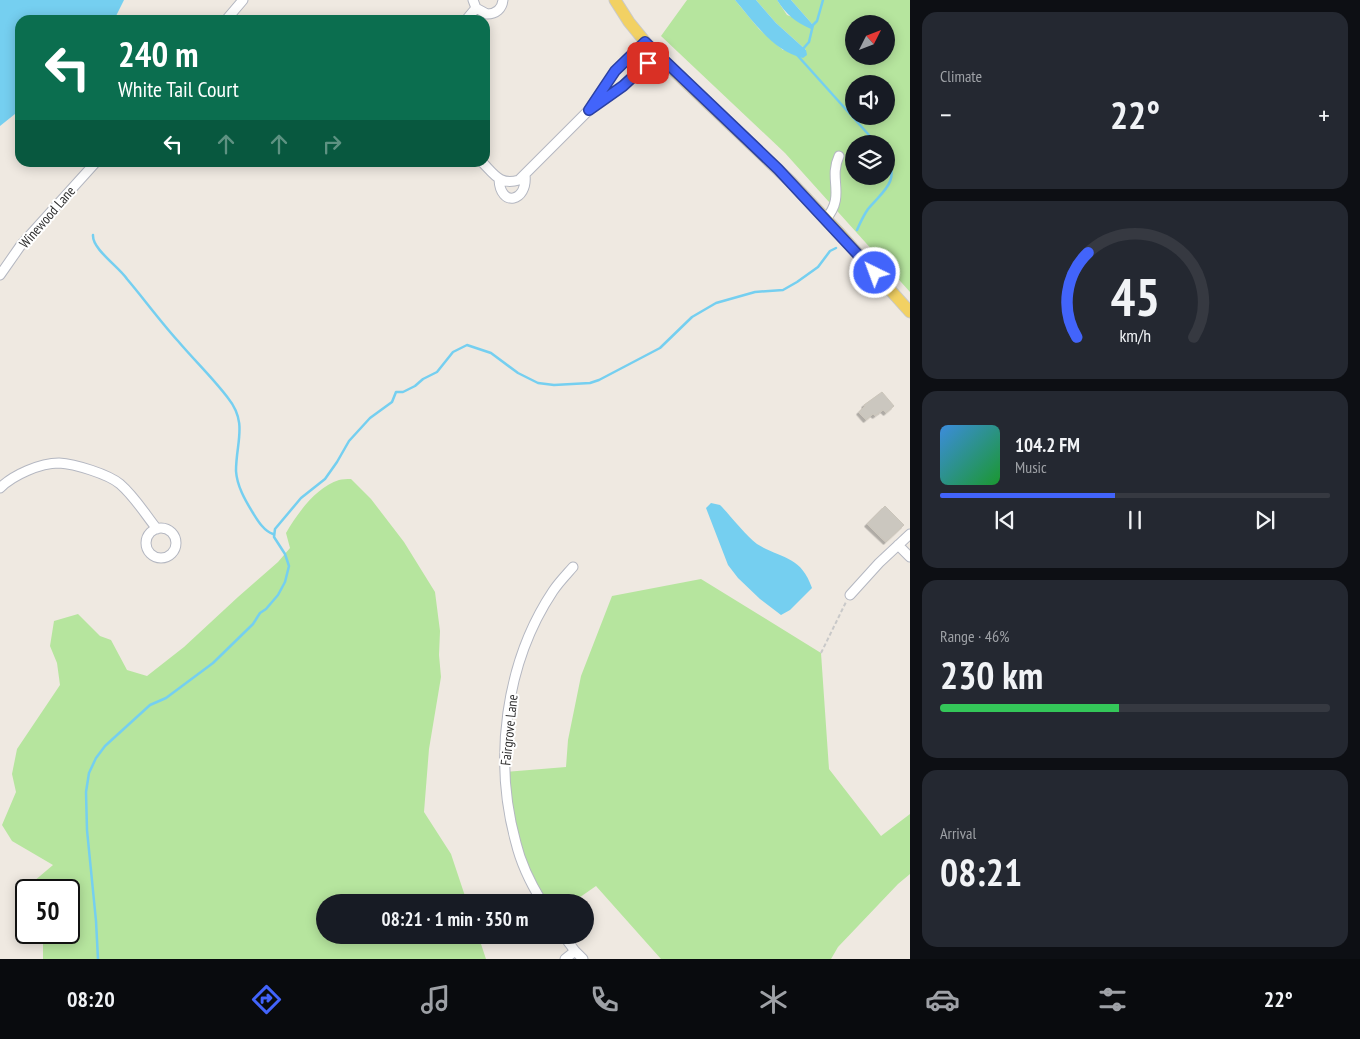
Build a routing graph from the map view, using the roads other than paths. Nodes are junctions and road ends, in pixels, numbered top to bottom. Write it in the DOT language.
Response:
graph roads {
  1 [pos="243,0"];
  2 [pos="503,0"];
  3 [pos="615,0"];
  4 [pos="475,4"];
  5 [pos="230,15"];
  6 [pos="469,15"];
  7 [pos="645,42"];
  8 [pos="657,55"];
  9 [pos="589,110"];
  10 [pos="839,156"];
  11 [pos="91,167"];
  12 [pos="487,167"];
  13 [pos="524,175"];
  14 [pos="499,179"];
  15 [pos="826,219"];
  16 [pos="0,275"];
  17 [pos="910,312"];
  18 [pos="0,488"];
  19 [pos="157,529"];
  20 [pos="910,534"];
  21 [pos="898,545"];
  22 [pos="910,557"];
  23 [pos="573,567"];
  24 [pos="850,595"];
  25 [pos="537,894"];
  26 [pos="569,944"];
  27 [pos="574,951"];
  28 [pos="565,959"];
  29 [pos="583,959"];
  1 -- 5 [label="street"];
  2 -- 4 [label="street"];
  3 -- 7 [label="main road"];
  4 -- 6 [label="street"];
  7 -- 8 [label="main road"];
  7 -- 9 [label="street"];
  8 -- 9 [label="street"];
  8 -- 15 [label="main road"];
  9 -- 13 [label="street"];
  10 -- 15 [label="street"];
  11 -- 16 [label="street, Winewood Lane"];
  12 -- 14 [label="street"];
  13 -- 14 [label="street"];
  13 -- 14 [label="street"];
  15 -- 17 [label="main road"];
  18 -- 19 [label="street"];
  20 -- 21 [label="street"];
  21 -- 22 [label="street"];
  21 -- 24 [label="street"];
  23 -- 25 [label="street, Fairgrove Lane"];
  26 -- 27 [label="street"];
  27 -- 28 [label="street"];
  27 -- 29 [label="street"];
}
